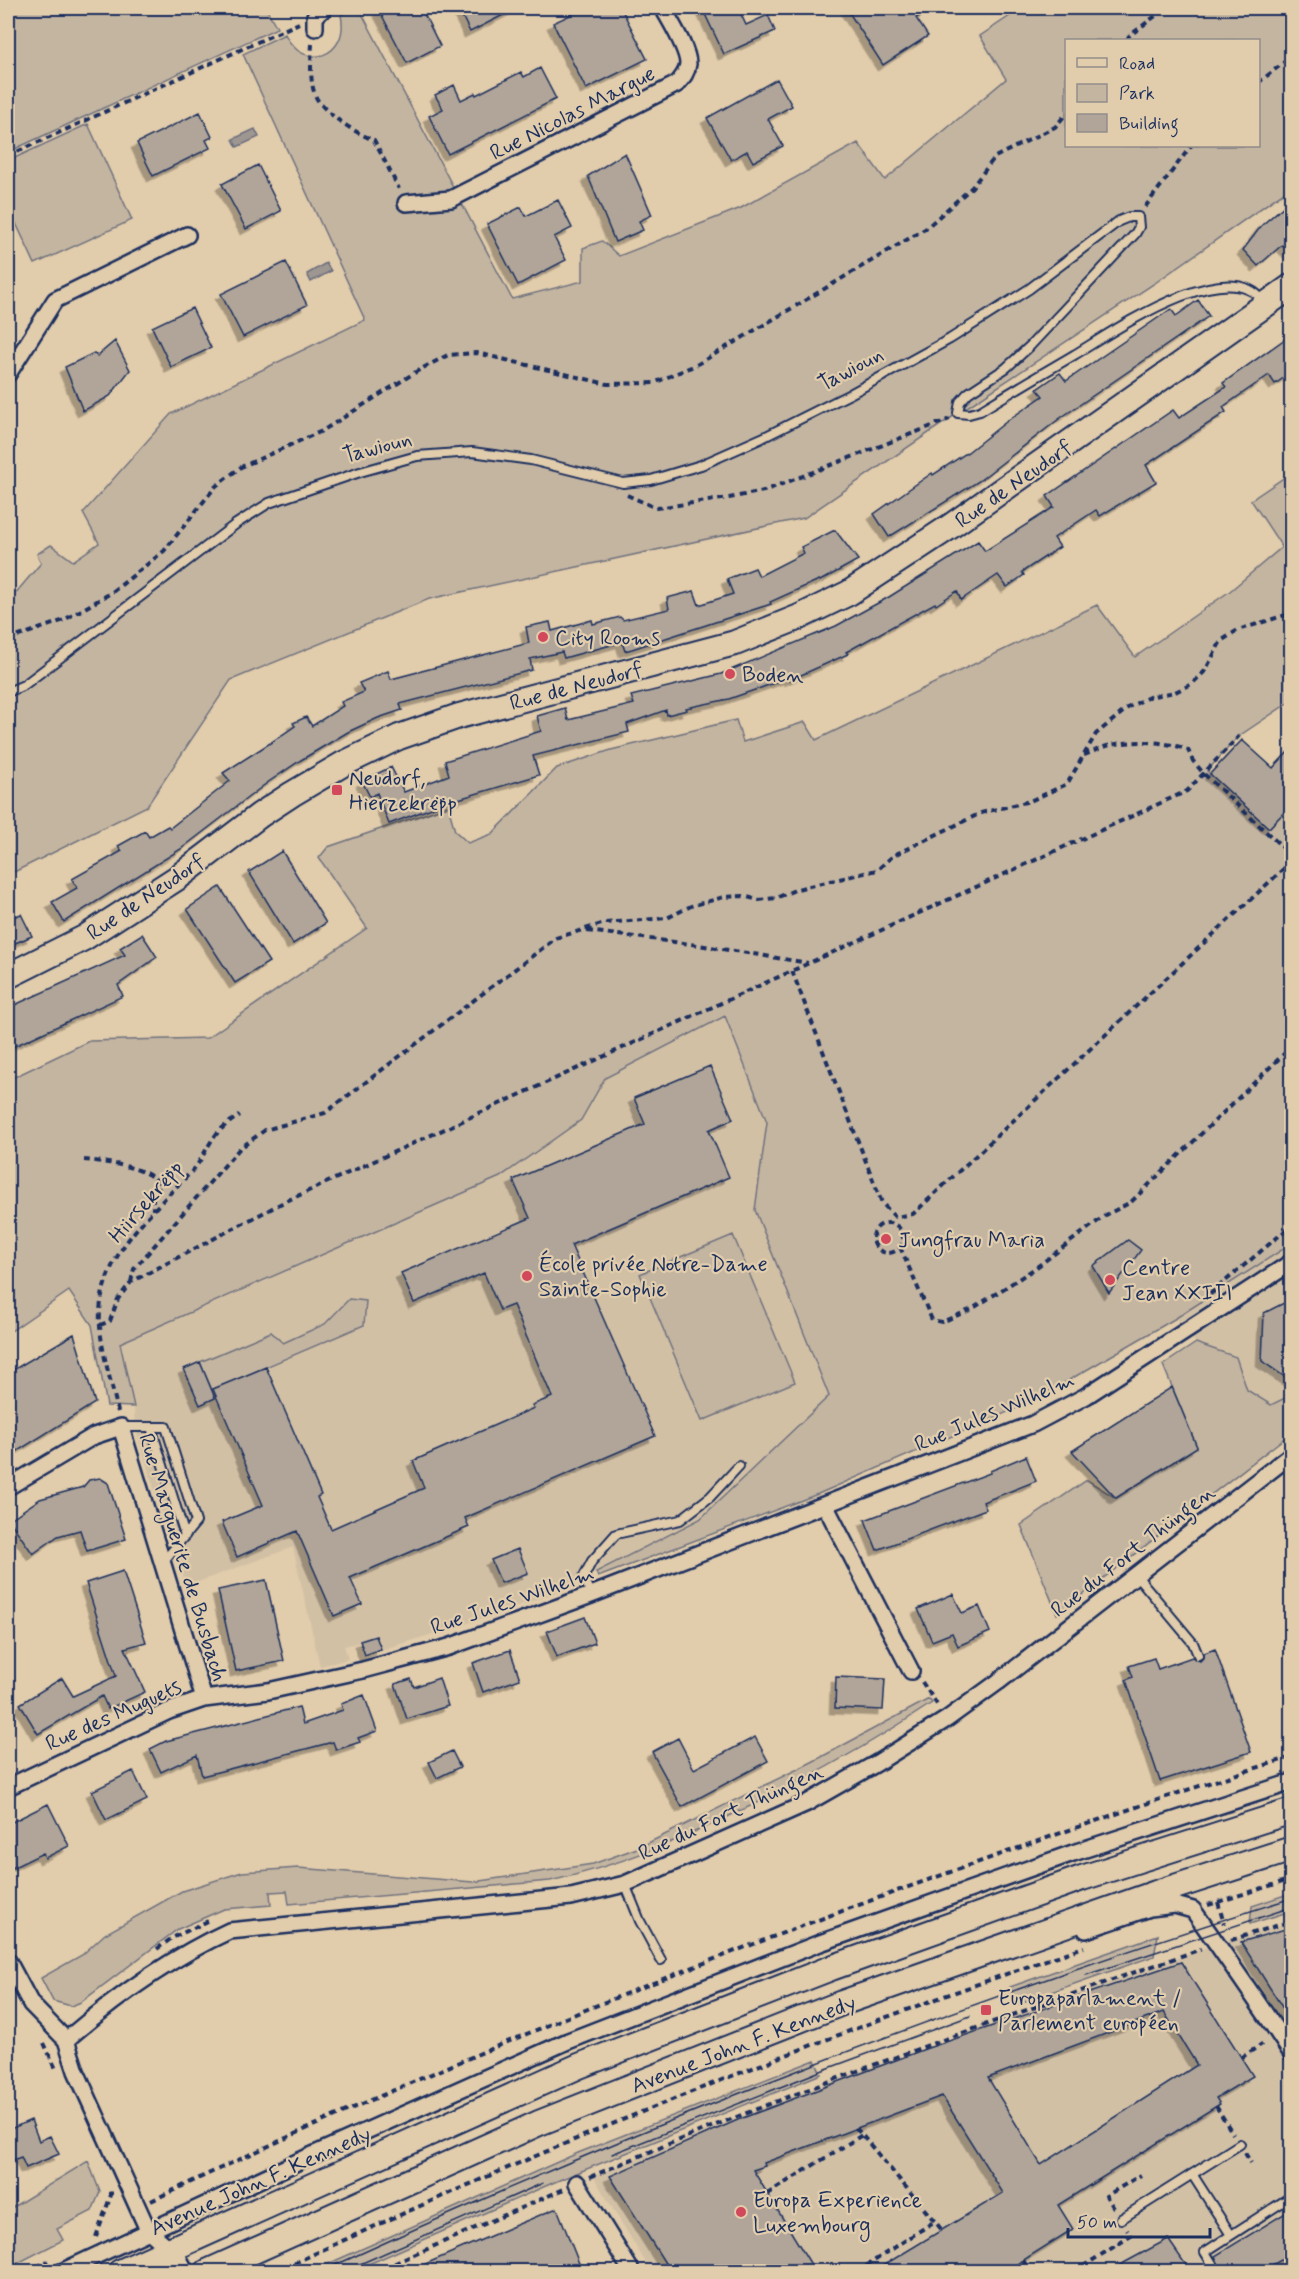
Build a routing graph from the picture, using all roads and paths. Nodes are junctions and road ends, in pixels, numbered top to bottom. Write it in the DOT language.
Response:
graph roads {
  1 [pos="663,8"];
  2 [pos="1166,8"];
  3 [pos="318,17"];
  4 [pos="1128,39"];
  5 [pos="1292,56"];
  6 [pos="1260,81"];
  7 [pos="1065,115"];
  8 [pos="1190,147"];
  9 [pos="8,156"];
  10 [pos="406,204"];
  11 [pos="1138,217"];
  12 [pos="187,235"];
  13 [pos="1291,287"];
  14 [pos="1266,305"];
  15 [pos="8,374"];
  16 [pos="958,413"];
  17 [pos="626,495"];
  18 [pos="1292,613"];
  19 [pos="8,640"];
  20 [pos="8,693"];
  21 [pos="1239,736"];
  22 [pos="1084,755"];
  23 [pos="1204,774"];
  24 [pos="1292,859"];
  25 [pos="583,931"];
  26 [pos="810,963"];
  27 [pos="792,971"];
  28 [pos="8,976"];
  29 [pos="1292,1046"];
  30 [pos="240,1115"];
  31 [pos="84,1160"];
  32 [pos="153,1210"];
  33 [pos="896,1217"];
  34 [pos="893,1224"];
  35 [pos="1292,1225"];
  36 [pos="900,1247"];
  37 [pos="1292,1262"];
  38 [pos="131,1282"];
  39 [pos="1199,1321"];
  40 [pos="100,1325"];
  41 [pos="121,1427"];
  42 [pos="151,1427"];
  43 [pos="1292,1454"];
  44 [pos="739,1466"];
  45 [pos="8,1487"];
  46 [pos="825,1505"];
  47 [pos="184,1536"];
  48 [pos="163,1562"];
  49 [pos="1137,1576"];
  50 [pos="591,1595"];
  51 [pos="1198,1655"];
  52 [pos="911,1671"];
  53 [pos="924,1684"];
  54 [pos="933,1697"];
  55 [pos="204,1699"];
  56 [pos="937,1704"];
  57 [pos="931,1709"];
  58 [pos="1292,1757"];
  59 [pos="1242,1772"];
  60 [pos="1292,1782"];
  61 [pos="8,1787"];
  62 [pos="1292,1811"];
  63 [pos="1292,1849"];
  64 [pos="1073,1853"];
  65 [pos="1082,1878"];
  66 [pos="1292,1879"];
  67 [pos="625,1884"];
  68 [pos="1193,1910"];
  69 [pos="213,1919"];
  70 [pos="1292,1921"];
  71 [pos="1091,1944"];
  72 [pos="1218,1944"];
  73 [pos="1002,1947"];
  74 [pos="1202,1949"];
  75 [pos="154,1952"];
  76 [pos="661,1960"];
  77 [pos="8,1961"];
  78 [pos="46,2019"];
  79 [pos="66,2040"];
  80 [pos="1262,2044"];
  81 [pos="1292,2055"];
  82 [pos="1241,2058"];
  83 [pos="57,2071"];
  84 [pos="460,2090"];
  85 [pos="489,2106"];
  86 [pos="856,2128"];
  87 [pos="862,2134"];
  88 [pos="1240,2144"];
  89 [pos="1192,2174"];
  90 [pos="202,2177"];
  91 [pos="576,2183"];
  92 [pos="110,2185"];
  93 [pos="767,2194"];
  94 [pos="1292,2196"];
  95 [pos="137,2208"];
  96 [pos="1120,2219"];
  97 [pos="935,2221"];
  98 [pos="148,2230"];
  99 [pos="942,2230"];
  100 [pos="1231,2235"];
  101 [pos="96,2237"];
  102 [pos="158,2260"];
  103 [pos="1023,2260"];
  104 [pos="1213,2265"];
  105 [pos="61,2271"];
  106 [pos="120,2271"];
  107 [pos="182,2271"];
  108 [pos="207,2271"];
  109 [pos="275,2271"];
  110 [pos="375,2271"];
  111 [pos="632,2271"];
  112 [pos="857,2271"];
  113 [pos="1030,2271"];
  1 -- 10 [label="street, Rue Nicolas Margue"];
  2 -- 4 [label="path"];
  3 -- 9 [label="path"];
  3 -- 10 [label="path"];
  5 -- 6 [label="path"];
  7 -- 19 [label="path"];
  8 -- 11 [label="path"];
  11 -- 16 [label="lane"];
  11 -- 20 [label="lane, Tawioun"];
  12 -- 15 [label="street"];
  13 -- 14 [label="main road, Rue de Neudorf"];
  14 -- 16 [label="lane"];
  14 -- 28 [label="main road, Rue de Neudorf"];
  16 -- 17 [label="path"];
  18 -- 22 [label="path"];
  21 -- 23 [label="path"];
  22 -- 23 [label="path"];
  22 -- 25 [label="path"];
  23 -- 24 [label="path"];
  23 -- 26 [label="path"];
  24 -- 33 [label="path"];
  25 -- 26 [label="path"];
  25 -- 38 [label="path"];
  26 -- 27 [label="path"];
  27 -- 33 [label="path"];
  27 -- 38 [label="path"];
  29 -- 36 [label="path"];
  30 -- 32 [label="path, Hiirsekrëpp"];
  31 -- 32 [label="path"];
  32 -- 40 [label="path, Hiirsekrëpp"];
  33 -- 34 [label="path"];
  34 -- 36 [label="path"];
  34 -- 36 [label="path"];
  35 -- 39 [label="path"];
  37 -- 39 [label="street, Rue Jules Wilhelm"];
  38 -- 40 [label="path"];
  39 -- 46 [label="street, Rue Jules Wilhelm"];
  40 -- 41 [label="path, Hiirsekrëpp"];
  41 -- 42 [label="lane"];
  41 -- 45 [label="street"];
  41 -- 48 [label="street, Rue Marguerite de Busbach"];
  42 -- 47 [label="lane"];
  42 -- 47 [label="lane"];
  43 -- 49 [label="street, Rue du Fort Thüngen"];
  44 -- 50 [label="lane"];
  46 -- 50 [label="street, Rue Jules Wilhelm"];
  46 -- 52 [label="street"];
  47 -- 48 [label="lane"];
  48 -- 55 [label="street, Rue Marguerite de Busbach"];
  49 -- 51 [label="lane"];
  49 -- 67 [label="street, Rue du Fort Thüngen"];
  50 -- 55 [label="street, Rue Jules Wilhelm"];
  53 -- 54 [label="path"];
  55 -- 61 [label="street, Rue des Muguets"];
  56 -- 57 [label="path"];
  58 -- 59 [label="path"];
  60 -- 64 [label="street, Avenue John F. Kennedy"];
  62 -- 65 [label="main road, Avenue John F. Kennedy"];
  63 -- 73 [label="main road, Avenue John F. Kennedy"];
  64 -- 65 [label="street"];
  64 -- 84 [label="street, Avenue John F. Kennedy"];
  65 -- 85 [label="main road, Avenue John F. Kennedy"];
  66 -- 68 [label="path"];
  67 -- 76 [label="lane"];
  67 -- 79 [label="street, Rue du Fort Thüngen"];
  68 -- 72 [label="street"];
  68 -- 73 [label="street"];
  69 -- 75 [label="path"];
  70 -- 72 [label="path"];
  71 -- 109 [label="path, Avenue John F. Kennedy"];
  72 -- 81 [label="street"];
  73 -- 108 [label="main road, Avenue John F. Kennedy"];
  74 -- 91 [label="path"];
  77 -- 78 [label="street"];
  78 -- 79 [label="street"];
  78 -- 83 [label="path"];
  79 -- 95 [label="street"];
  80 -- 82 [label="path"];
  84 -- 85 [label="street"];
  84 -- 98 [label="street, Avenue John F. Kennedy"];
  85 -- 102 [label="main road, Avenue John F. Kennedy"];
  86 -- 87 [label="path"];
  87 -- 93 [label="path"];
  87 -- 97 [label="path"];
  88 -- 89 [label="lane"];
  89 -- 96 [label="lane"];
  89 -- 100 [label="lane"];
  90 -- 95 [label="path, Avenue John F. Kennedy"];
  91 -- 110 [label="path"];
  91 -- 111 [label="street"];
  92 -- 101 [label="path"];
  94 -- 100 [label="lane"];
  95 -- 98 [label="street"];
  97 -- 99 [label="path"];
  97 -- 112 [label="path"];
  98 -- 102 [label="street"];
  98 -- 102 [label="street"];
  98 -- 105 [label="street, Avenue John F. Kennedy"];
  100 -- 104 [label="lane"];
  102 -- 106 [label="main road, Avenue John F. Kennedy"];
  102 -- 107 [label="street"];
  103 -- 113 [label="path"];
}
